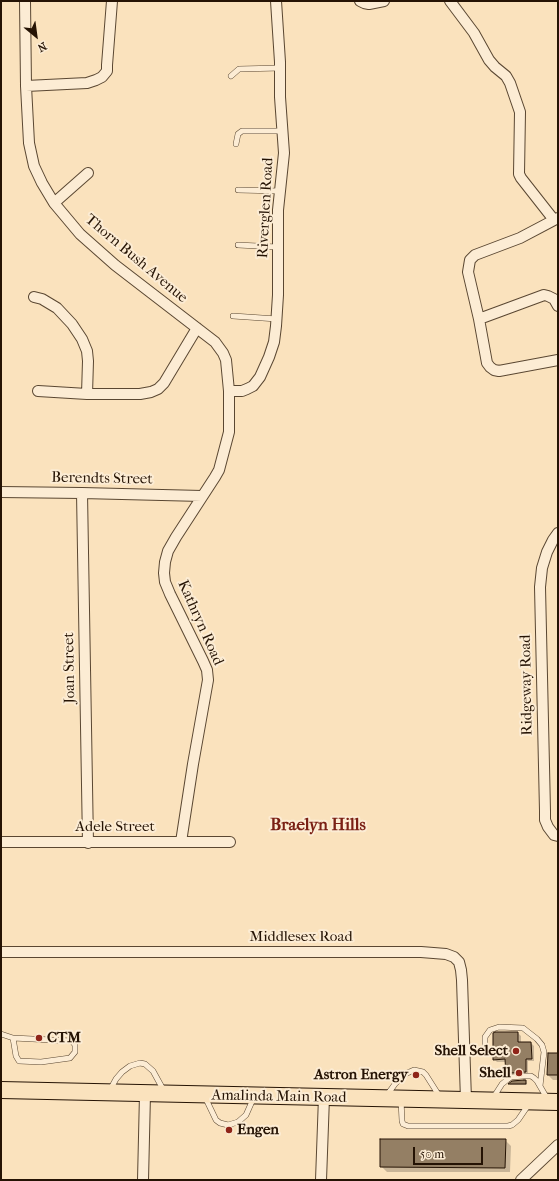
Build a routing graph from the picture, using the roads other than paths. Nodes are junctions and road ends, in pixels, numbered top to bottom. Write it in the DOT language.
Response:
graph roads {
  1 [pos="25,1"];
  2 [pos="112,1"];
  3 [pos="276,1"];
  4 [pos="360,1"];
  5 [pos="384,1"];
  6 [pos="450,1"];
  7 [pos="280,68"];
  8 [pos="231,76"];
  9 [pos="26,86"];
  10 [pos="283,131"];
  11 [pos="236,144"];
  12 [pos="88,173"];
  13 [pos="238,190"];
  14 [pos="279,192"];
  15 [pos="54,203"];
  16 [pos="556,219"];
  17 [pos="238,245"];
  18 [pos="278,247"];
  19 [pos="34,297"];
  20 [pos="558,306"];
  21 [pos="233,316"];
  22 [pos="277,319"];
  23 [pos="479,319"];
  24 [pos="196,328"];
  25 [pos="558,360"];
  26 [pos="38,391"];
  27 [pos="229,391"];
  28 [pos="87,394"];
  29 [pos="1,492"];
  30 [pos="82,493"];
  31 [pos="202,496"];
  32 [pos="558,533"];
  33 [pos="558,836"];
  34 [pos="1,842"];
  35 [pos="181,842"];
  36 [pos="230,842"];
  37 [pos="88,843"];
  38 [pos="1,952"];
  39 [pos="1,1034"];
  40 [pos="13,1038"];
  41 [pos="485,1053"];
  42 [pos="540,1086"];
  43 [pos="1,1090"];
  44 [pos="109,1093"];
  45 [pos="145,1094"];
  46 [pos="165,1094"];
  47 [pos="204,1095"];
  48 [pos="255,1096"];
  49 [pos="324,1097"];
  50 [pos="385,1099"];
  51 [pos="401,1099"];
  52 [pos="441,1100"];
  53 [pos="466,1100"];
  54 [pos="491,1101"];
  55 [pos="531,1102"];
  56 [pos="554,1102"];
  57 [pos="558,1145"];
  58 [pos="143,1180"];
  59 [pos="321,1180"];
  60 [pos="521,1180"];
  1 -- 9 [label="street, Thorn Bush Avenue"];
  2 -- 9 [label="street"];
  3 -- 7 [label="street, Riverglen Road"];
  4 -- 5 [label="street"];
  6 -- 16 [label="street"];
  7 -- 8 [label="lane"];
  7 -- 10 [label="street, Riverglen Road"];
  9 -- 15 [label="street, Thorn Bush Avenue"];
  10 -- 11 [label="lane"];
  10 -- 14 [label="street, Riverglen Road"];
  12 -- 15 [label="street"];
  13 -- 14 [label="lane"];
  14 -- 18 [label="street, Riverglen Road"];
  15 -- 24 [label="street, Thorn Bush Avenue"];
  16 -- 23 [label="street"];
  17 -- 18 [label="lane"];
  18 -- 22 [label="street, Riverglen Road"];
  19 -- 28 [label="street"];
  20 -- 23 [label="street"];
  21 -- 22 [label="lane"];
  22 -- 27 [label="street, Riverglen Road"];
  23 -- 25 [label="street"];
  24 -- 27 [label="street, Thorn Bush Avenue"];
  24 -- 28 [label="street"];
  26 -- 28 [label="street"];
  27 -- 31 [label="street, Kathryn Road"];
  29 -- 30 [label="street, Berendts Street"];
  30 -- 31 [label="street, Berendts Street"];
  30 -- 37 [label="street, Joan Street"];
  31 -- 35 [label="street, Kathryn Road"];
  32 -- 33 [label="street, Ridgeway Road"];
  34 -- 37 [label="street, Adele Street"];
  35 -- 36 [label="street, Adele Street"];
  35 -- 37 [label="street, Adele Street"];
  38 -- 53 [label="street, Middlesex Road"];
  39 -- 40 [label="lane"];
  40 -- 40 [label="lane"];
  41 -- 42 [label="lane"];
  42 -- 54 [label="lane"];
  42 -- 56 [label="lane"];
  43 -- 44 [label="main road, Amalinda Main Road"];
  44 -- 45 [label="main road, Amalinda Main Road"];
  44 -- 46 [label="lane"];
  45 -- 46 [label="main road, Amalinda Main Road"];
  45 -- 58 [label="street"];
  46 -- 47 [label="main road, Amalinda Main Road"];
  47 -- 48 [label="main road, Amalinda Main Road"];
  47 -- 48 [label="lane"];
  48 -- 49 [label="main road, Amalinda Main Road"];
  49 -- 50 [label="main road, Amalinda Main Road"];
  49 -- 59 [label="street"];
  50 -- 51 [label="main road, Amalinda Main Road"];
  50 -- 52 [label="lane"];
  51 -- 52 [label="main road, Amalinda Main Road"];
  51 -- 55 [label="lane"];
  52 -- 53 [label="main road, Amalinda Main Road"];
  53 -- 54 [label="main road, Amalinda Main Road"];
  54 -- 55 [label="main road, Amalinda Main Road"];
  55 -- 56 [label="main road, Amalinda Main Road"];
  57 -- 60 [label="street"];
}
